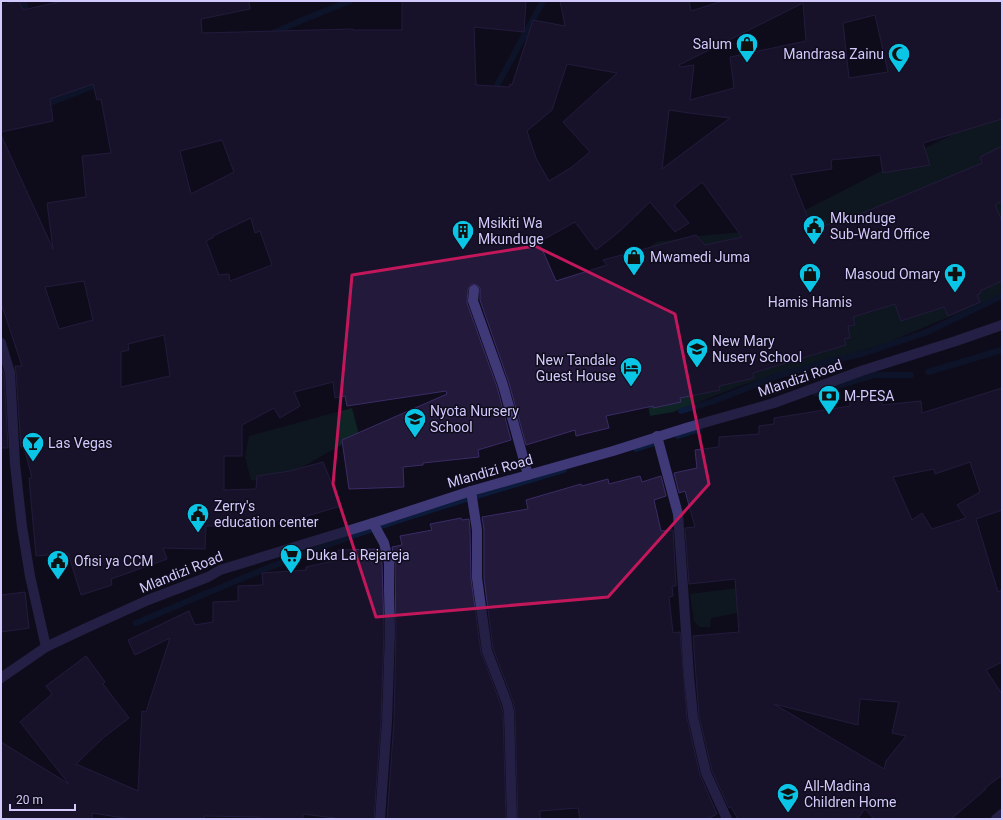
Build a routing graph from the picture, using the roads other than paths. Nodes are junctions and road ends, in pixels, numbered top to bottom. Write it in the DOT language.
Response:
graph roads {
  1 [pos="474,290"];
  2 [pos="1002,325"];
  3 [pos="1,343"];
  4 [pos="656,436"];
  5 [pos="528,474"];
  6 [pos="470,491"];
  7 [pos="373,523"];
  8 [pos="46,647"];
  9 [pos="1,678"];
  10 [pos="1002,814"];
  11 [pos="380,819"];
  12 [pos="512,819"];
  13 [pos="727,819"];
  14 [pos="996,819"];
  1 -- 5 [label="street"];
  2 -- 4 [label="street, Mlandizi Road"];
  3 -- 8 [label="street"];
  4 -- 5 [label="street, Mlandizi Road"];
  4 -- 13 [label="street"];
  5 -- 6 [label="street, Mlandizi Road"];
  6 -- 7 [label="street, Mlandizi Road"];
  6 -- 12 [label="street"];
  7 -- 8 [label="street, Mlandizi Road"];
  7 -- 11 [label="street"];
  8 -- 9 [label="street, Mlandizi Road"];
  10 -- 14 [label="street"];
}
